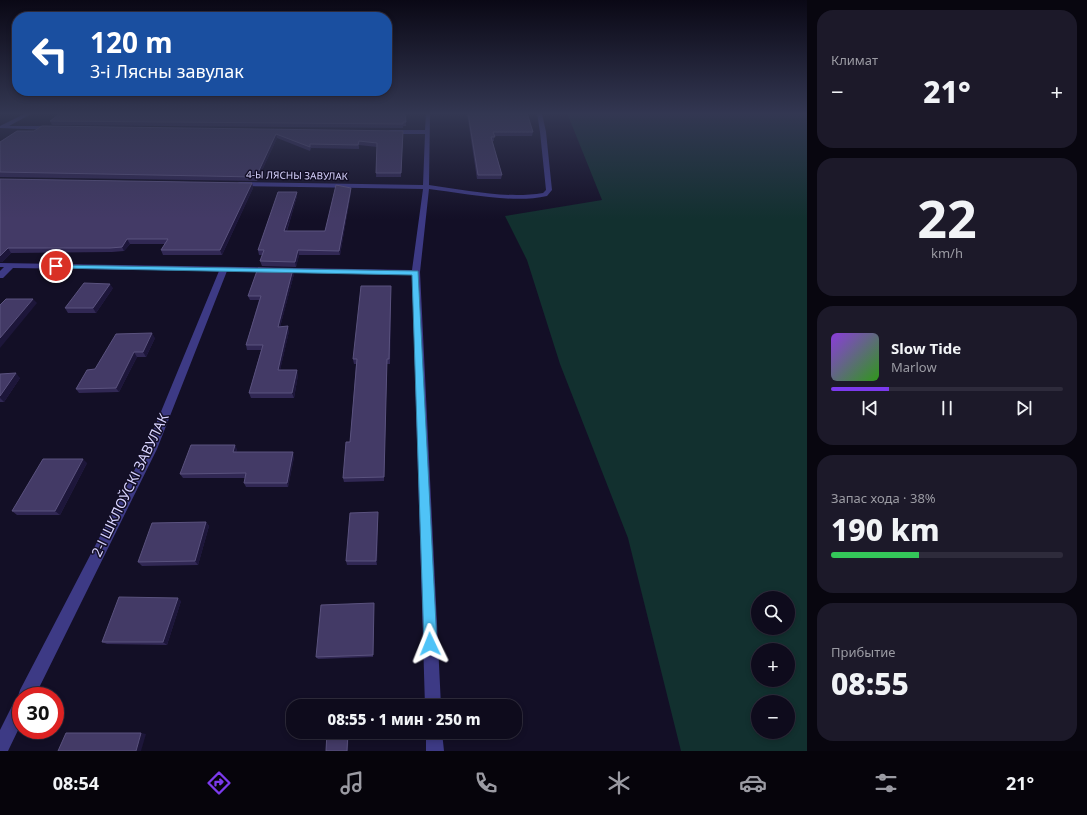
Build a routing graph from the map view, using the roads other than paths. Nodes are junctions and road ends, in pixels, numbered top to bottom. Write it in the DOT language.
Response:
graph roads {
  1 [pos="427,148"];
  2 [pos="545,148"];
  3 [pos="229,184"];
  4 [pos="426,187"];
  5 [pos="0,265"];
  6 [pos="11,265"];
  7 [pos="224,269"];
  8 [pos="416,272"];
  9 [pos="0,276"];
  10 [pos="31,687"];
  11 [pos="433,699"];
  12 [pos="12,724"];
  13 [pos="434,739"];
  14 [pos="0,748"];
  15 [pos="435,751"];
  1 -- 4 [label="street"];
  2 -- 4 [label="street, 4-Ы ЛЯСНЫ ЗАВУЛАК"];
  3 -- 4 [label="street, 4-Ы ЛЯСНЫ ЗАВУЛАК"];
  4 -- 8 [label="street"];
  5 -- 6 [label="street"];
  6 -- 7 [label="street"];
  6 -- 9 [label="street"];
  7 -- 8 [label="street"];
  7 -- 10 [label="street, 2-І ШКЛОЎСКІ ЗАВУЛАК"];
  8 -- 11 [label="street"];
  12 -- 14 [label="street"];
  13 -- 15 [label="street"];
}
